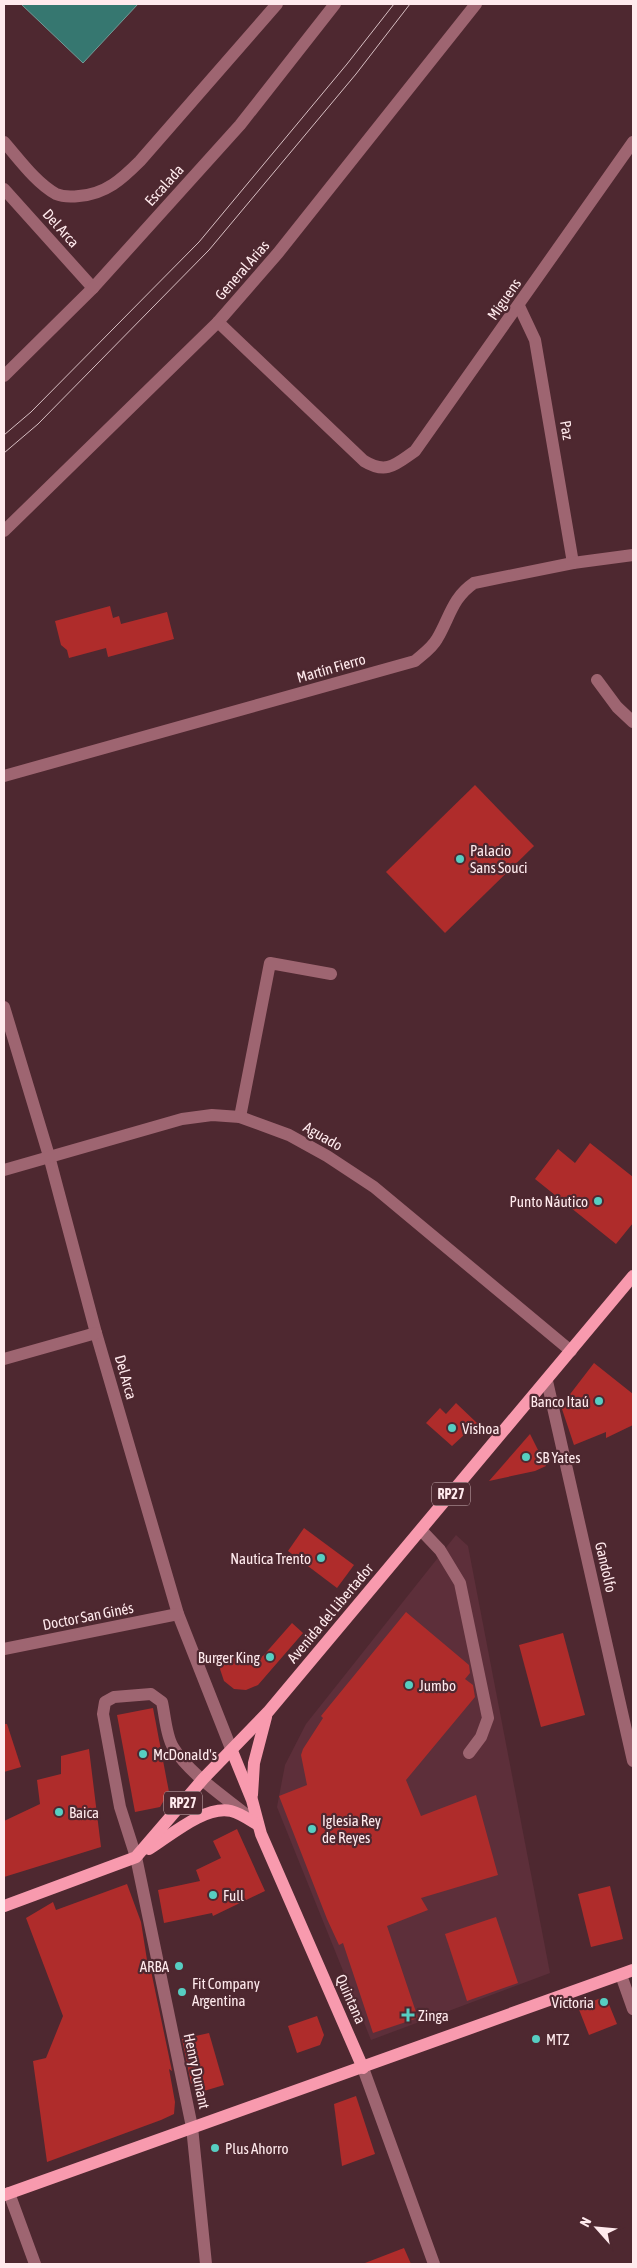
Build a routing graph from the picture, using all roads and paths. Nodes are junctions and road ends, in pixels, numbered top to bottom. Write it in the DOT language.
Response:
graph roads {
  1 [pos="277,4"];
  2 [pos="335,4"];
  3 [pos="476,4"];
  4 [pos="4,142"];
  5 [pos="633,142"];
  6 [pos="4,189"];
  7 [pos="93,288"];
  8 [pos="519,306"];
  9 [pos="218,322"];
  10 [pos="4,376"];
  11 [pos="4,531"];
  12 [pos="633,555"];
  13 [pos="573,563"];
  14 [pos="597,680"];
  15 [pos="633,722"];
  16 [pos="4,776"];
  17 [pos="331,974"];
  18 [pos="4,1007"];
  19 [pos="240,1117"];
  20 [pos="49,1156"];
  21 [pos="4,1170"];
  22 [pos="633,1276"];
  23 [pos="96,1333"];
  24 [pos="572,1350"];
  25 [pos="4,1359"];
  26 [pos="547,1381"];
  27 [pos="420,1530"];
  28 [pos="178,1614"];
  29 [pos="4,1649"];
  30 [pos="268,1712"];
  31 [pos="232,1750"];
  32 [pos="469,1753"];
  33 [pos="633,1761"];
  34 [pos="203,1779"];
  35 [pos="252,1800"];
  36 [pos="258,1825"];
  37 [pos="136,1857"];
  38 [pos="4,1906"];
  39 [pos="633,1970"];
  40 [pos="621,1974"];
  41 [pos="633,2009"];
  42 [pos="363,2068"];
  43 [pos="192,2127"];
  44 [pos="7,2194"];
  45 [pos="35,2264"];
  46 [pos="206,2264"];
  47 [pos="434,2264"];
  1 -- 4 [label="street"];
  2 -- 7 [label="street, Escalada"];
  3 -- 9 [label="street, General Arias"];
  5 -- 8 [label="street, Miguens"];
  6 -- 7 [label="street, Del Arca"];
  7 -- 10 [label="street, Escalada"];
  8 -- 9 [label="street, Miguens"];
  8 -- 13 [label="street, Paz"];
  9 -- 11 [label="street, General Arias"];
  12 -- 13 [label="street, Martín Fierro"];
  13 -- 16 [label="street, Martín Fierro"];
  14 -- 15 [label="street"];
  17 -- 19 [label="street"];
  18 -- 20 [label="street, Del Arca"];
  19 -- 20 [label="street, Aguado"];
  19 -- 24 [label="street, Aguado"];
  20 -- 21 [label="street, Aguado"];
  20 -- 23 [label="street, Del Arca"];
  22 -- 24 [label="main road, Avenida del Libertador / RP27"];
  23 -- 25 [label="street"];
  23 -- 28 [label="street, Del Arca"];
  24 -- 26 [label="main road, Avenida del Libertador / RP27"];
  26 -- 27 [label="main road, Avenida del Libertador / RP27"];
  26 -- 33 [label="street, Gandolfo"];
  27 -- 30 [label="main road, Avenida del Libertador / RP27"];
  27 -- 32 [label="street"];
  28 -- 29 [label="street, Doctor San Ginés"];
  28 -- 31 [label="street, Del Arca"];
  30 -- 31 [label="main road, Avenida del Libertador / RP27"];
  30 -- 35 [label="main road, RP27"];
  31 -- 34 [label="main road, Avenida del Libertador / RP27"];
  31 -- 35 [label="main road, Quintana / RP27"];
  34 -- 36 [label="street"];
  34 -- 37 [label="main road, Avenida del Libertador / RP27"];
  34 -- 37 [label="street, Henry Dunant"];
  35 -- 36 [label="main road, Quintana / RP27"];
  36 -- 37 [label="main road, RP27"];
  36 -- 42 [label="main road, Quintana / RP27"];
  37 -- 38 [label="main road, Avenida del Libertador / RP27"];
  37 -- 43 [label="street, Henry Dunant"];
  39 -- 40 [label="main road"];
  40 -- 41 [label="street"];
  40 -- 42 [label="main road"];
  42 -- 43 [label="main road"];
  42 -- 47 [label="street, Quintana"];
  43 -- 44 [label="main road"];
  43 -- 46 [label="street, Henry Dunant"];
  44 -- 45 [label="street"];
}
